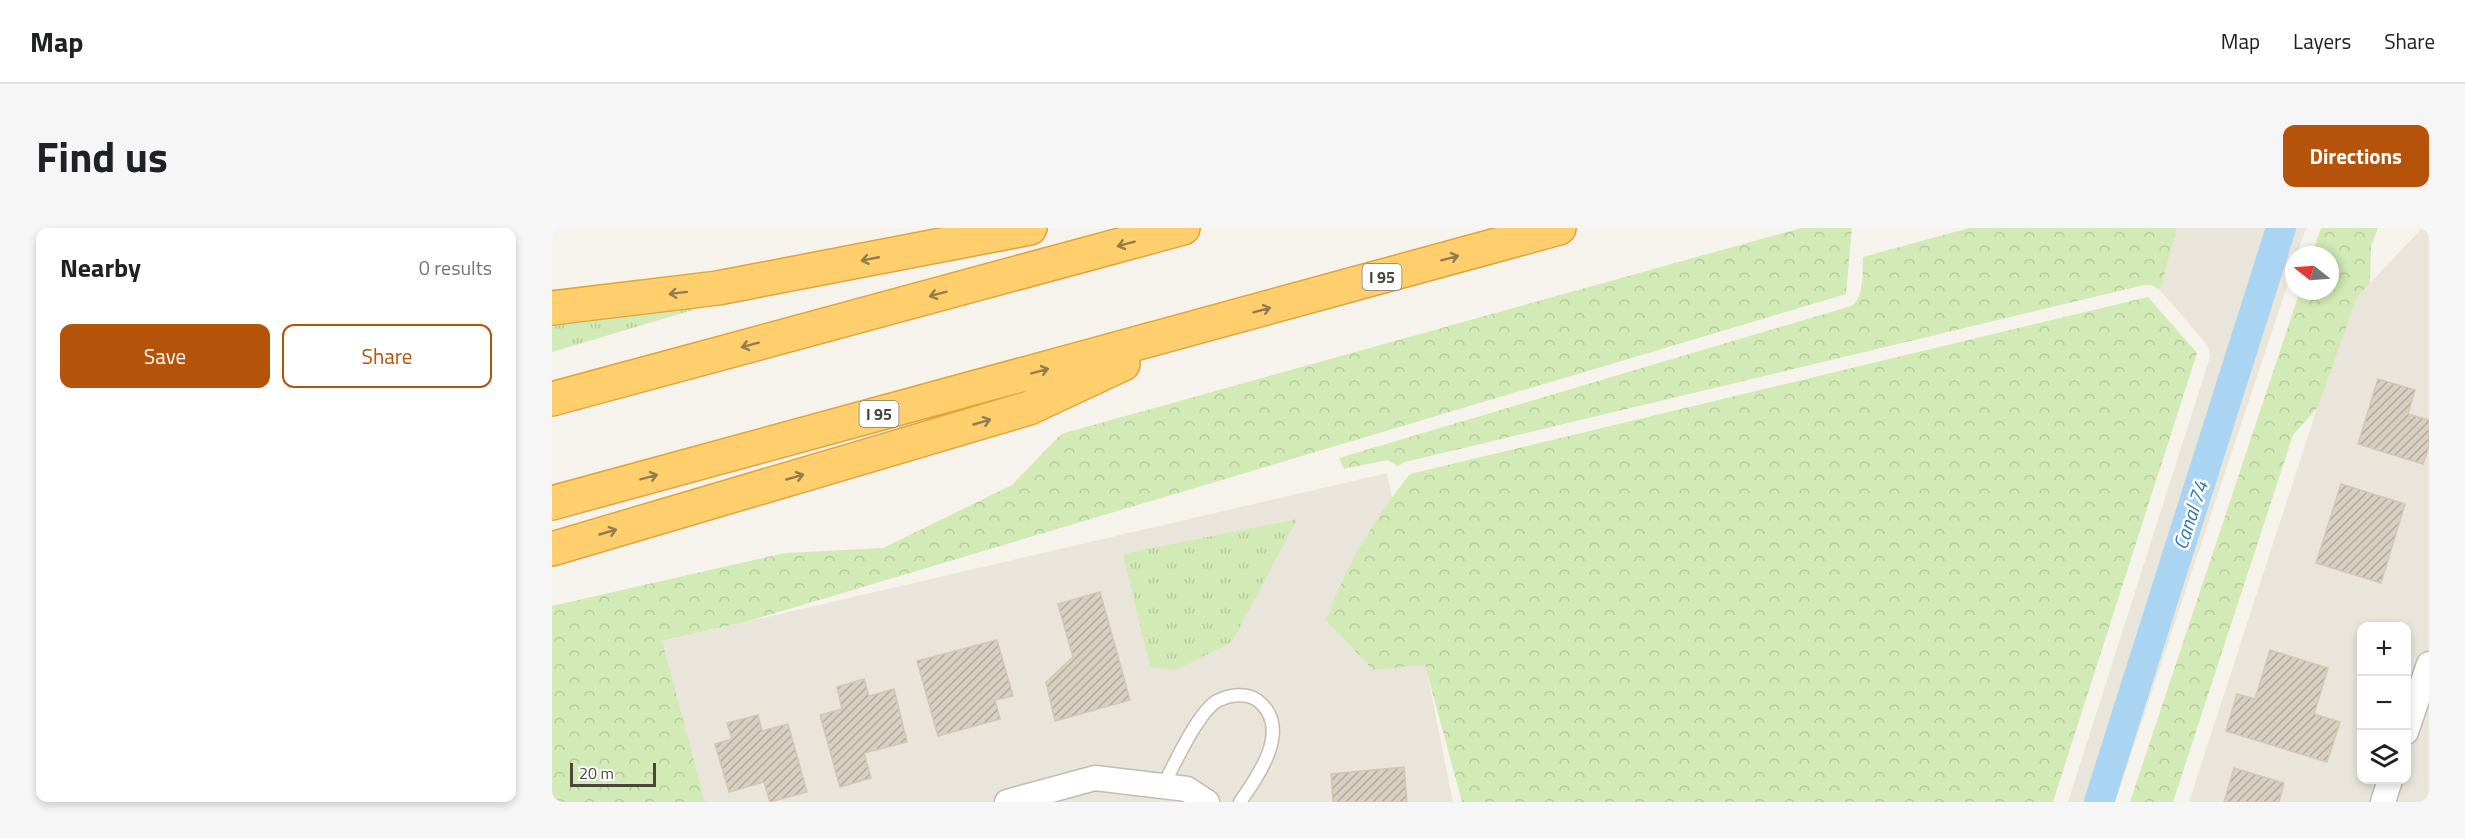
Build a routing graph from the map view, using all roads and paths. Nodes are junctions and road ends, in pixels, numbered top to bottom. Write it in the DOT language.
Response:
graph roads {
  1 [pos="1030,228"];
  2 [pos="1183,228"];
  3 [pos="1559,228"];
  4 [pos="552,308"];
  5 [pos="1205,326"];
  6 [pos="552,399"];
  7 [pos="552,503"];
  8 [pos="552,549"];
  9 [pos="2429,664"];
  10 [pos="2416,719"];
  11 [pos="2389,784"];
  12 [pos="1162,786"];
  13 [pos="1007,802"];
  14 [pos="1206,802"];
  15 [pos="1240,802"];
  16 [pos="2383,802"];
  1 -- 4 [label="highway, one-way"];
  2 -- 6 [label="highway, one-way"];
  5 -- 3 [label="highway, I 95, one-way"];
  7 -- 5 [label="highway, I 95, one-way"];
  8 -- 5 [label="highway, one-way"];
  9 -- 10 [label="street"];
  11 -- 16 [label="street"];
  12 -- 13 [label="street"];
  12 -- 14 [label="street"];
  12 -- 15 [label="lane"];
}
